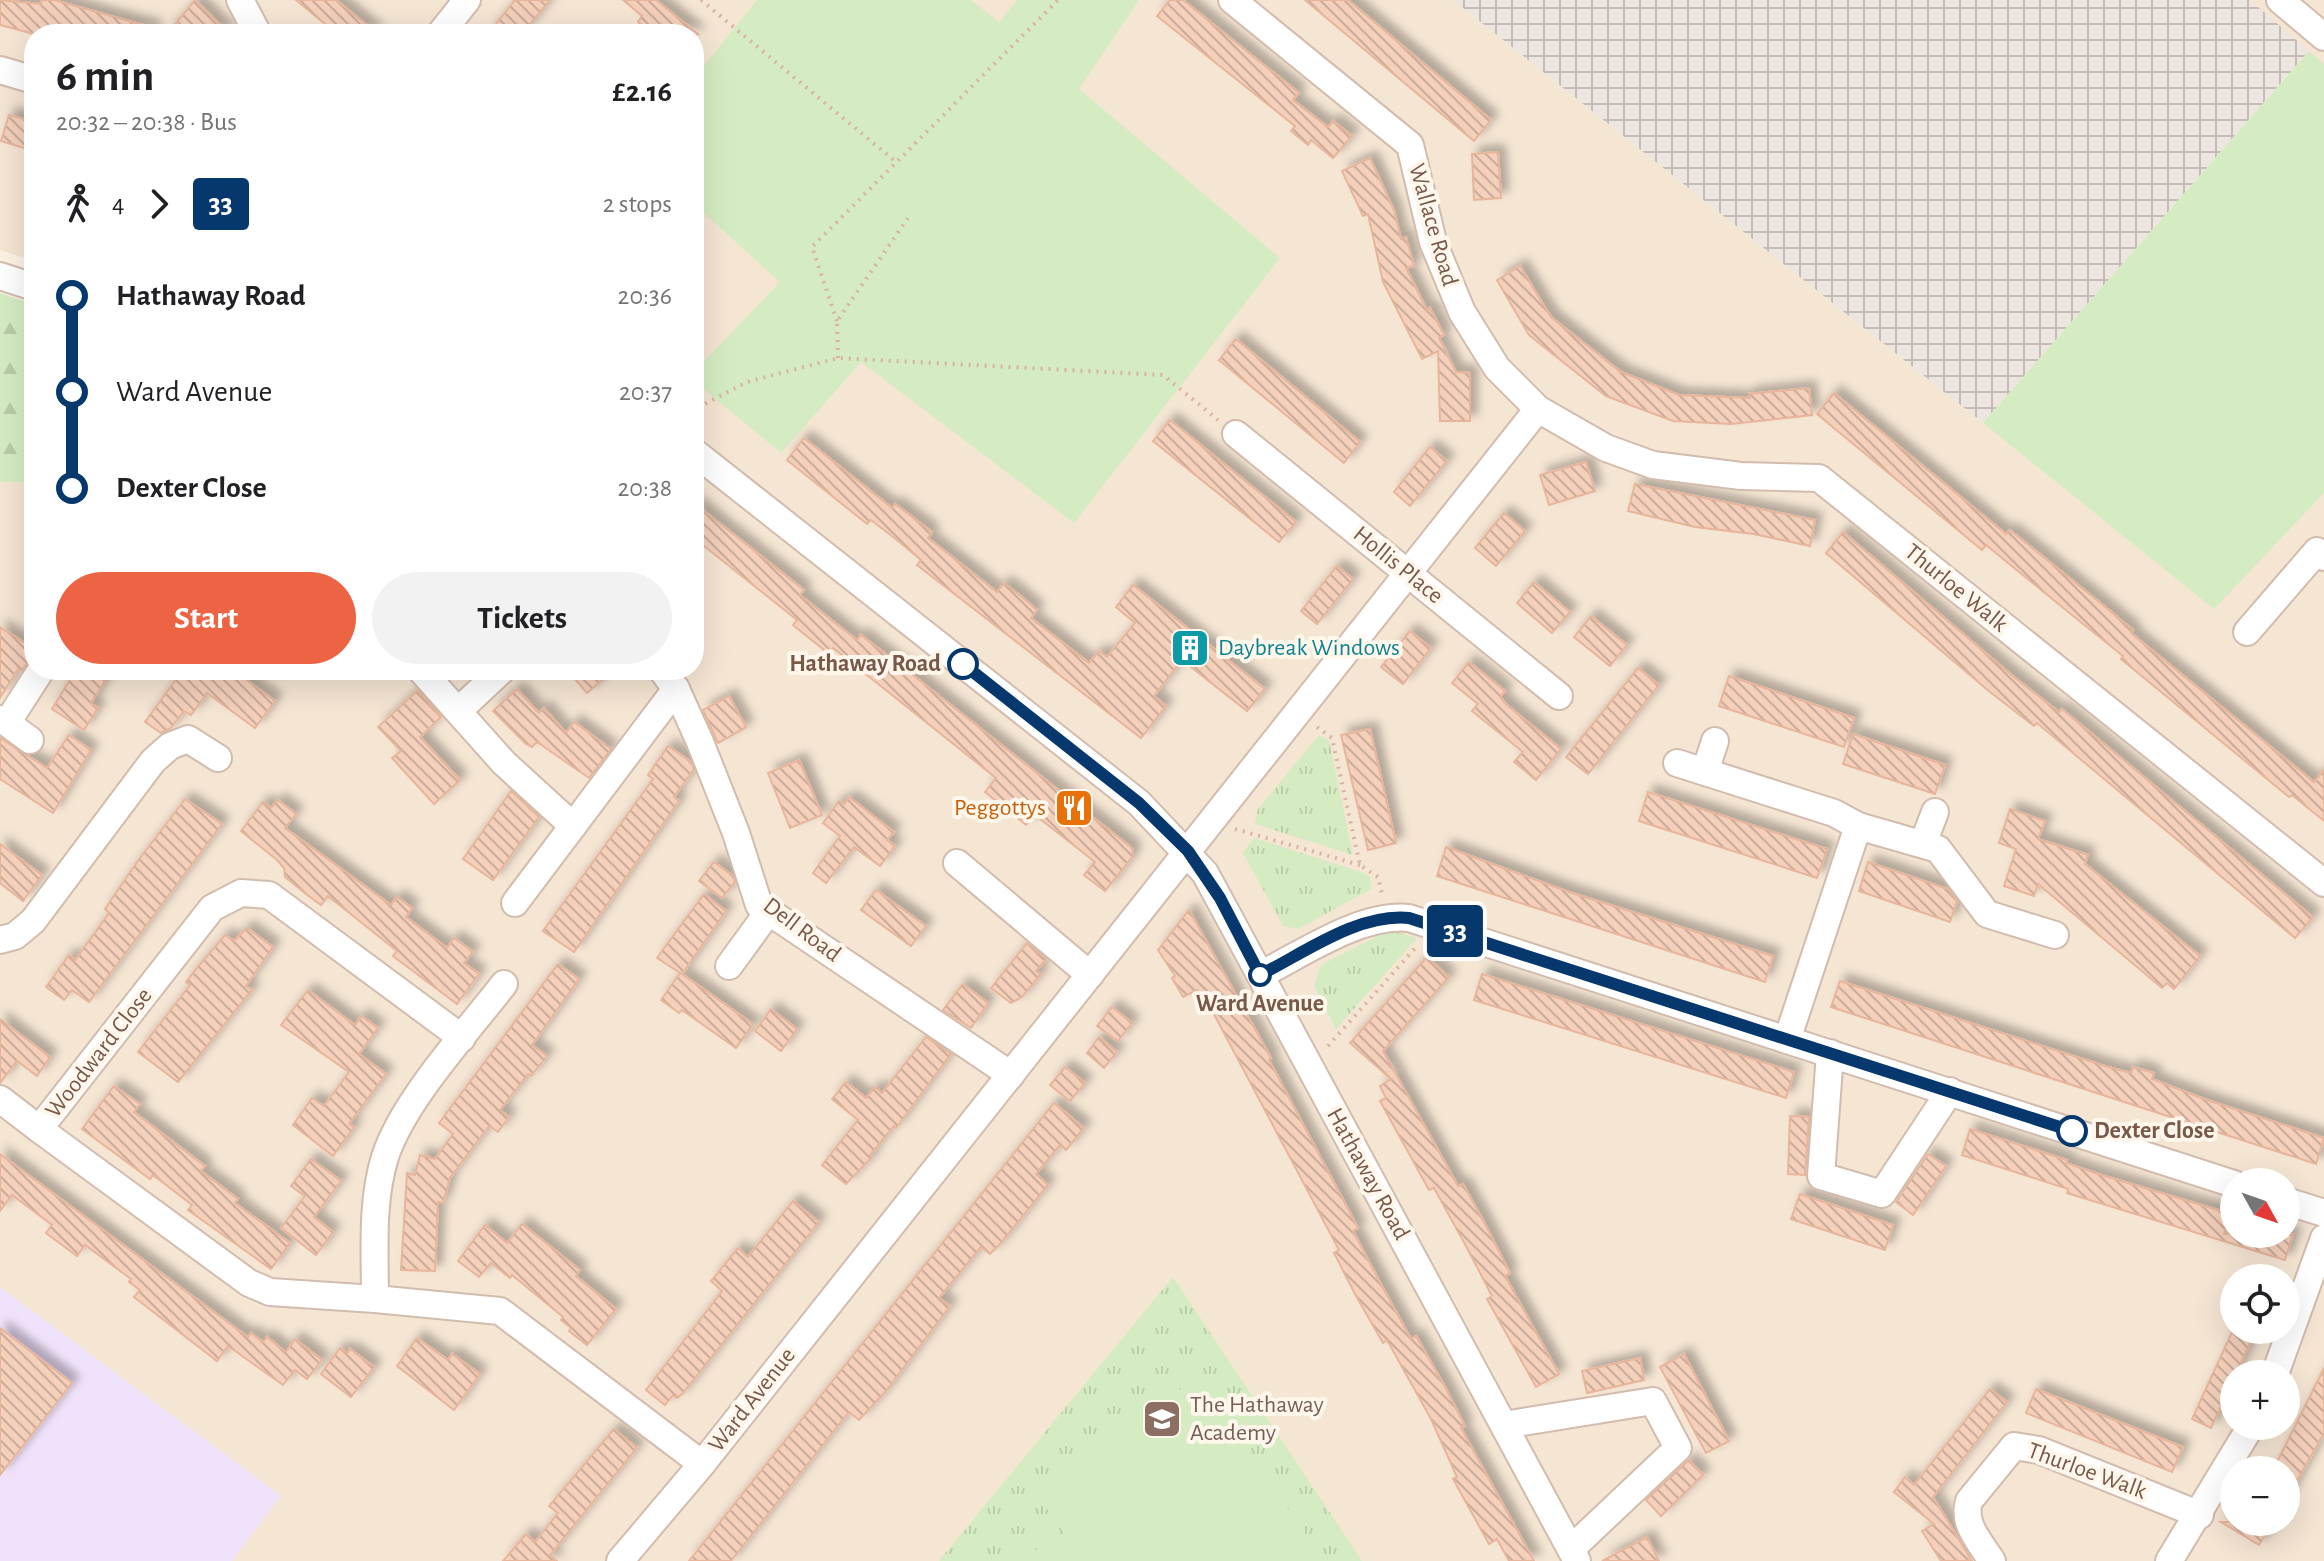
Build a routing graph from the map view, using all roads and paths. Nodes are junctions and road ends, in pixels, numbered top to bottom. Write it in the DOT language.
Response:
graph roads {
  1 [pos="240,0"];
  2 [pos="467,0"];
  3 [pos="701,0"];
  4 [pos="1058,0"];
  5 [pos="1232,0"];
  6 [pos="2280,0"];
  7 [pos="253,24"];
  8 [pos="448,24"];
  9 [pos="2324,37"];
  10 [pos="0,70"];
  11 [pos="24,77"];
  12 [pos="896,163"];
  13 [pos="910,215"];
  14 [pos="0,276"];
  15 [pos="24,284"];
  16 [pos="837,321"];
  17 [pos="838,358"];
  18 [pos="704,404"];
  19 [pos="1538,409"];
  20 [pos="1236,434"];
  21 [pos="704,460"];
  22 [pos="2324,557"];
  23 [pos="1407,573"];
  24 [pos="2247,632"];
  25 [pos="34,680"];
  26 [pos="430,680"];
  27 [pos="491,680"];
  28 [pos="669,680"];
  29 [pos="1559,696"];
  30 [pos="458,711"];
  31 [pos="1299,713"];
  32 [pos="4,721"];
  33 [pos="30,740"];
  34 [pos="1715,741"];
  35 [pos="218,758"];
  36 [pos="1677,763"];
  37 [pos="1705,772"];
  38 [pos="1935,812"];
  39 [pos="1210,822"];
  40 [pos="573,826"];
  41 [pos="1858,826"];
  42 [pos="1923,844"];
  43 [pos="1188,851"];
  44 [pos="957,863"];
  45 [pos="1360,865"];
  46 [pos="2324,883"];
  47 [pos="515,903"];
  48 [pos="769,911"];
  49 [pos="1388,916"];
  50 [pos="1435,925"];
  51 [pos="2055,935"];
  52 [pos="0,940"];
  53 [pos="729,966"];
  54 [pos="1090,975"];
  55 [pos="1260,975"];
  56 [pos="504,984"];
  57 [pos="462,1038"];
  58 [pos="1787,1040"];
  59 [pos="1830,1053"];
  60 [pos="1310,1067"];
  61 [pos="1011,1075"];
  62 [pos="1950,1091"];
  63 [pos="0,1099"];
  64 [pos="39,1129"];
  65 [pos="2220,1179"];
  66 [pos="2300,1205"];
  67 [pos="2324,1213"];
  68 [pos="2324,1238"];
  69 [pos="375,1299"];
  70 [pos="2280,1360"];
  71 [pos="1504,1425"];
  72 [pos="2243,1440"];
  73 [pos="702,1464"];
  74 [pos="2200,1515"];
  75 [pos="1574,1555"];
  76 [pos="620,1561"];
  77 [pos="1992,1561"];
  78 [pos="2169,1561"];
  1 -- 7 [label="street"];
  2 -- 8 [label="street"];
  3 -- 12 [label="path"];
  4 -- 12 [label="path"];
  5 -- 19 [label="street, Wallace Road"];
  6 -- 9 [label="street"];
  10 -- 11 [label="street"];
  12 -- 16 [label="path"];
  13 -- 16 [label="path"];
  14 -- 15 [label="street"];
  16 -- 17 [label="path"];
  17 -- 18 [label="path"];
  17 -- 20 [label="path"];
  19 -- 23 [label="street, Ward Avenue"];
  19 -- 46 [label="street, Thurloe Walk"];
  20 -- 23 [label="street, Hollis Place"];
  21 -- 43 [label="street, Hathaway Road"];
  22 -- 24 [label="street"];
  23 -- 29 [label="street, Hollis Place"];
  23 -- 31 [label="street, Ward Avenue"];
  25 -- 32 [label="street"];
  26 -- 30 [label="street"];
  27 -- 30 [label="street"];
  28 -- 40 [label="street"];
  28 -- 48 [label="street, Dell Road"];
  30 -- 40 [label="street"];
  31 -- 39 [label="street, Ward Avenue"];
  31 -- 45 [label="path"];
  32 -- 33 [label="street"];
  34 -- 37 [label="street"];
  35 -- 52 [label="street"];
  36 -- 37 [label="street"];
  37 -- 41 [label="street"];
  38 -- 42 [label="street"];
  39 -- 43 [label="street, Ward Avenue"];
  39 -- 45 [label="path"];
  40 -- 47 [label="street"];
  41 -- 42 [label="street"];
  41 -- 58 [label="street"];
  42 -- 51 [label="street"];
  43 -- 54 [label="street, Ward Avenue"];
  43 -- 55 [label="street, Hathaway Road"];
  44 -- 54 [label="street"];
  45 -- 49 [label="path"];
  48 -- 53 [label="street"];
  48 -- 61 [label="street, Dell Road"];
  49 -- 50 [label="street"];
  49 -- 55 [label="street"];
  50 -- 58 [label="street"];
  50 -- 60 [label="path"];
  54 -- 61 [label="street, Ward Avenue"];
  55 -- 60 [label="street, Hathaway Road"];
  56 -- 57 [label="street"];
  57 -- 64 [label="street, Woodward Close"];
  57 -- 69 [label="street"];
  58 -- 59 [label="street"];
  59 -- 62 [label="street"];
  59 -- 62 [label="street"];
  60 -- 71 [label="street, Hathaway Road"];
  61 -- 73 [label="street, Ward Avenue"];
  62 -- 65 [label="street"];
  63 -- 64 [label="street"];
  64 -- 69 [label="street, Woodward Close"];
  66 -- 67 [label="street"];
  68 -- 70 [label="street"];
  69 -- 73 [label="street, Woodward Close"];
  71 -- 75 [label="street, Hathaway Road"];
  71 -- 75 [label="street, Hathaway Road"];
  72 -- 74 [label="street"];
  73 -- 76 [label="street, Ward Avenue"];
  74 -- 77 [label="street, Thurloe Walk"];
  74 -- 78 [label="street"];
}
